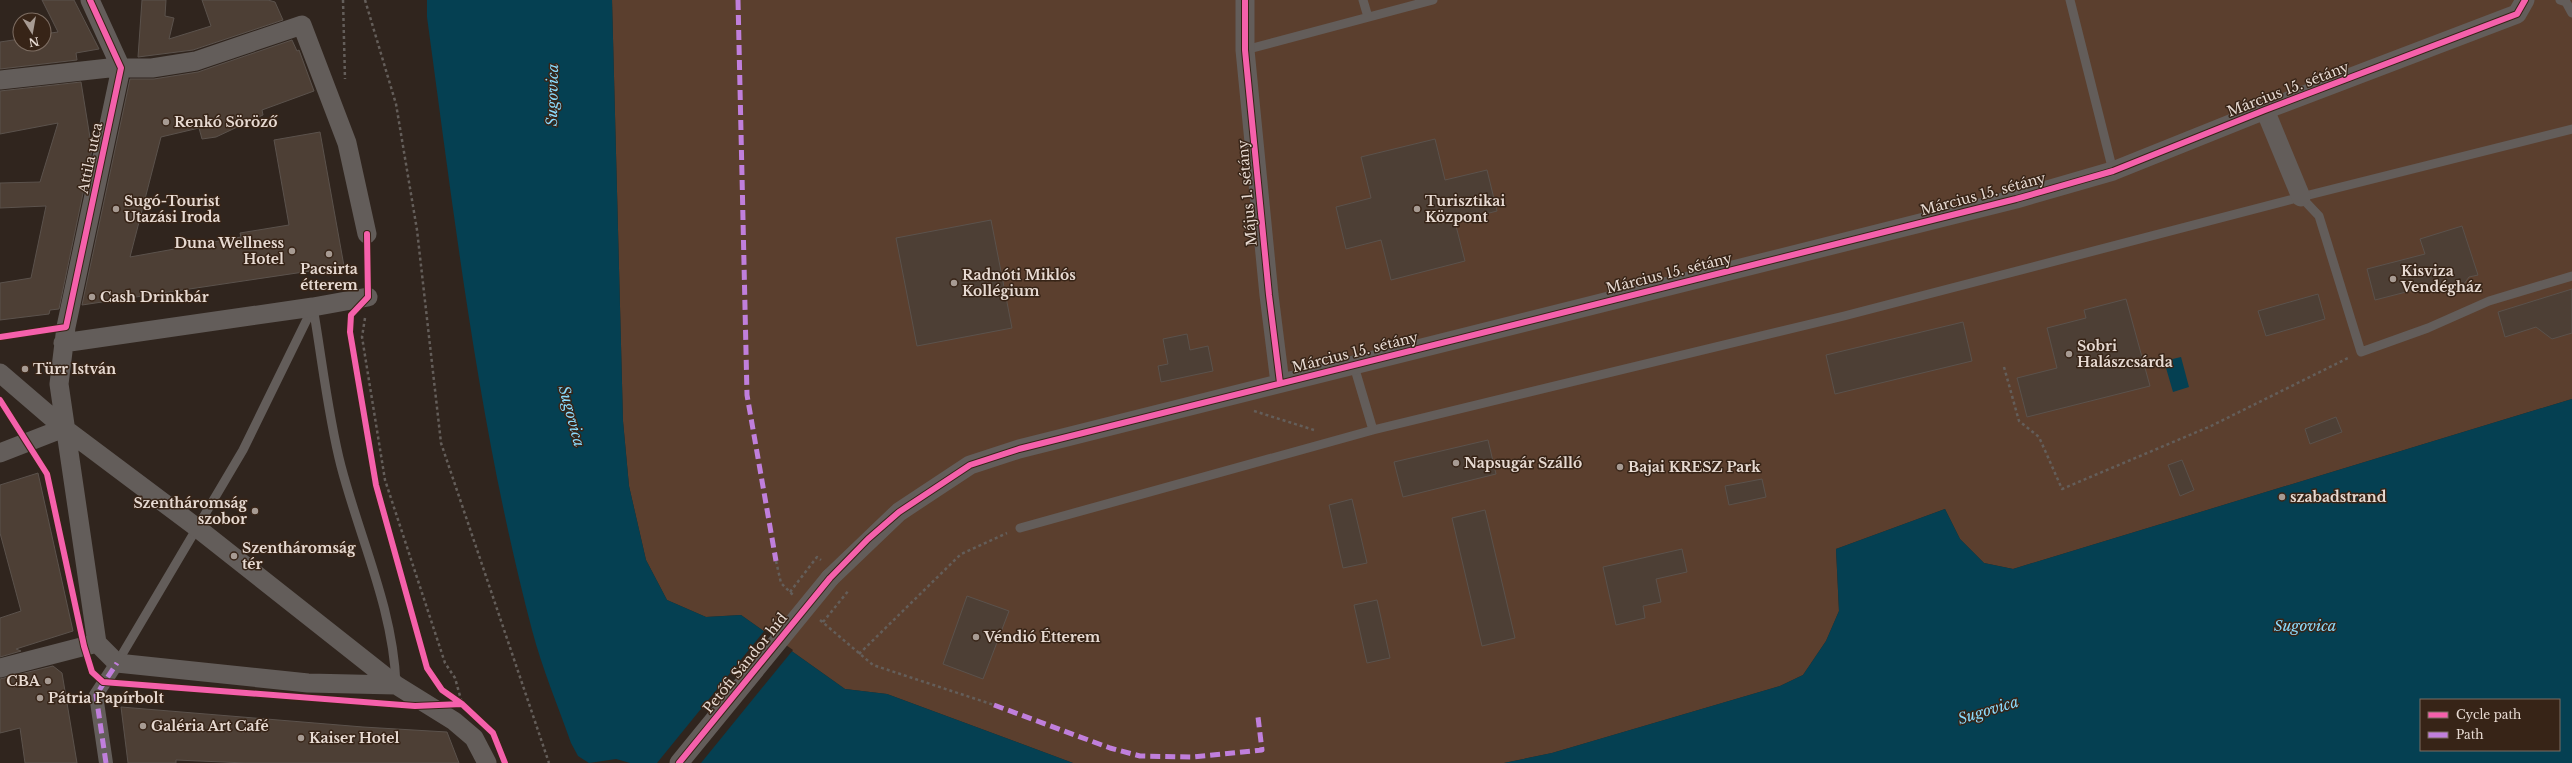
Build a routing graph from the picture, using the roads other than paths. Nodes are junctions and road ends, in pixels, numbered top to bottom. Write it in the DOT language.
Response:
graph roads {
  1 [pos="90,0"];
  2 [pos="1245,0"];
  3 [pos="1363,0"];
  4 [pos="1433,0"];
  5 [pos="2070,0"];
  6 [pos="2525,0"];
  7 [pos="2560,0"];
  8 [pos="2572,13"];
  9 [pos="1368,17"];
  10 [pos="1246,50"];
  11 [pos="122,68"];
  12 [pos="0,80"];
  13 [pos="2266,110"];
  14 [pos="2572,129"];
  15 [pos="2113,171"];
  16 [pos="2301,197"];
  17 [pos="367,234"];
  18 [pos="2572,276"];
  19 [pos="368,297"];
  20 [pos="313,307"];
  21 [pos="63,343"];
  22 [pos="1354,366"];
  23 [pos="0,373"];
  24 [pos="1280,383"];
  25 [pos="64,428"];
  26 [pos="1373,430"];
  27 [pos="0,454"];
  28 [pos="196,527"];
  29 [pos="1020,528"];
  30 [pos="830,578"];
  31 [pos="98,643"];
  32 [pos="117,663"];
  33 [pos="0,668"];
  34 [pos="396,685"];
  35 [pos="106,763"];
  36 [pos="487,763"];
  37 [pos="679,763"];
  1 -- 11 [label="street"];
  2 -- 10 [label="street, Május 1. sétány"];
  3 -- 9 [label="lane"];
  4 -- 9 [label="lane"];
  5 -- 15 [label="lane"];
  6 -- 13 [label="street, Március 15. sétány"];
  7 -- 8 [label="lane"];
  9 -- 10 [label="lane"];
  10 -- 24 [label="street, Május 1. sétány"];
  11 -- 12 [label="street"];
  11 -- 17 [label="street"];
  11 -- 21 [label="street, Attila utca"];
  13 -- 15 [label="street, Március 15. sétány"];
  13 -- 16 [label="street"];
  14 -- 16 [label="lane"];
  15 -- 22 [label="street, Március 15. sétány"];
  16 -- 18 [label="lane"];
  16 -- 26 [label="lane"];
  19 -- 20 [label="street"];
  20 -- 21 [label="street"];
  20 -- 28 [label="lane"];
  20 -- 34 [label="lane"];
  21 -- 25 [label="street"];
  22 -- 24 [label="street, Március 15. sétány"];
  22 -- 26 [label="lane"];
  23 -- 25 [label="street"];
  24 -- 30 [label="street, Március 15. sétány"];
  25 -- 27 [label="street"];
  25 -- 28 [label="street"];
  25 -- 31 [label="street"];
  26 -- 29 [label="lane"];
  28 -- 32 [label="lane"];
  28 -- 34 [label="street"];
  30 -- 37 [label="street, Petőfi Sándor híd, bridge"];
  31 -- 32 [label="street"];
  31 -- 33 [label="street"];
  32 -- 34 [label="street"];
  32 -- 35 [label="street"];
  34 -- 36 [label="street"];
}
